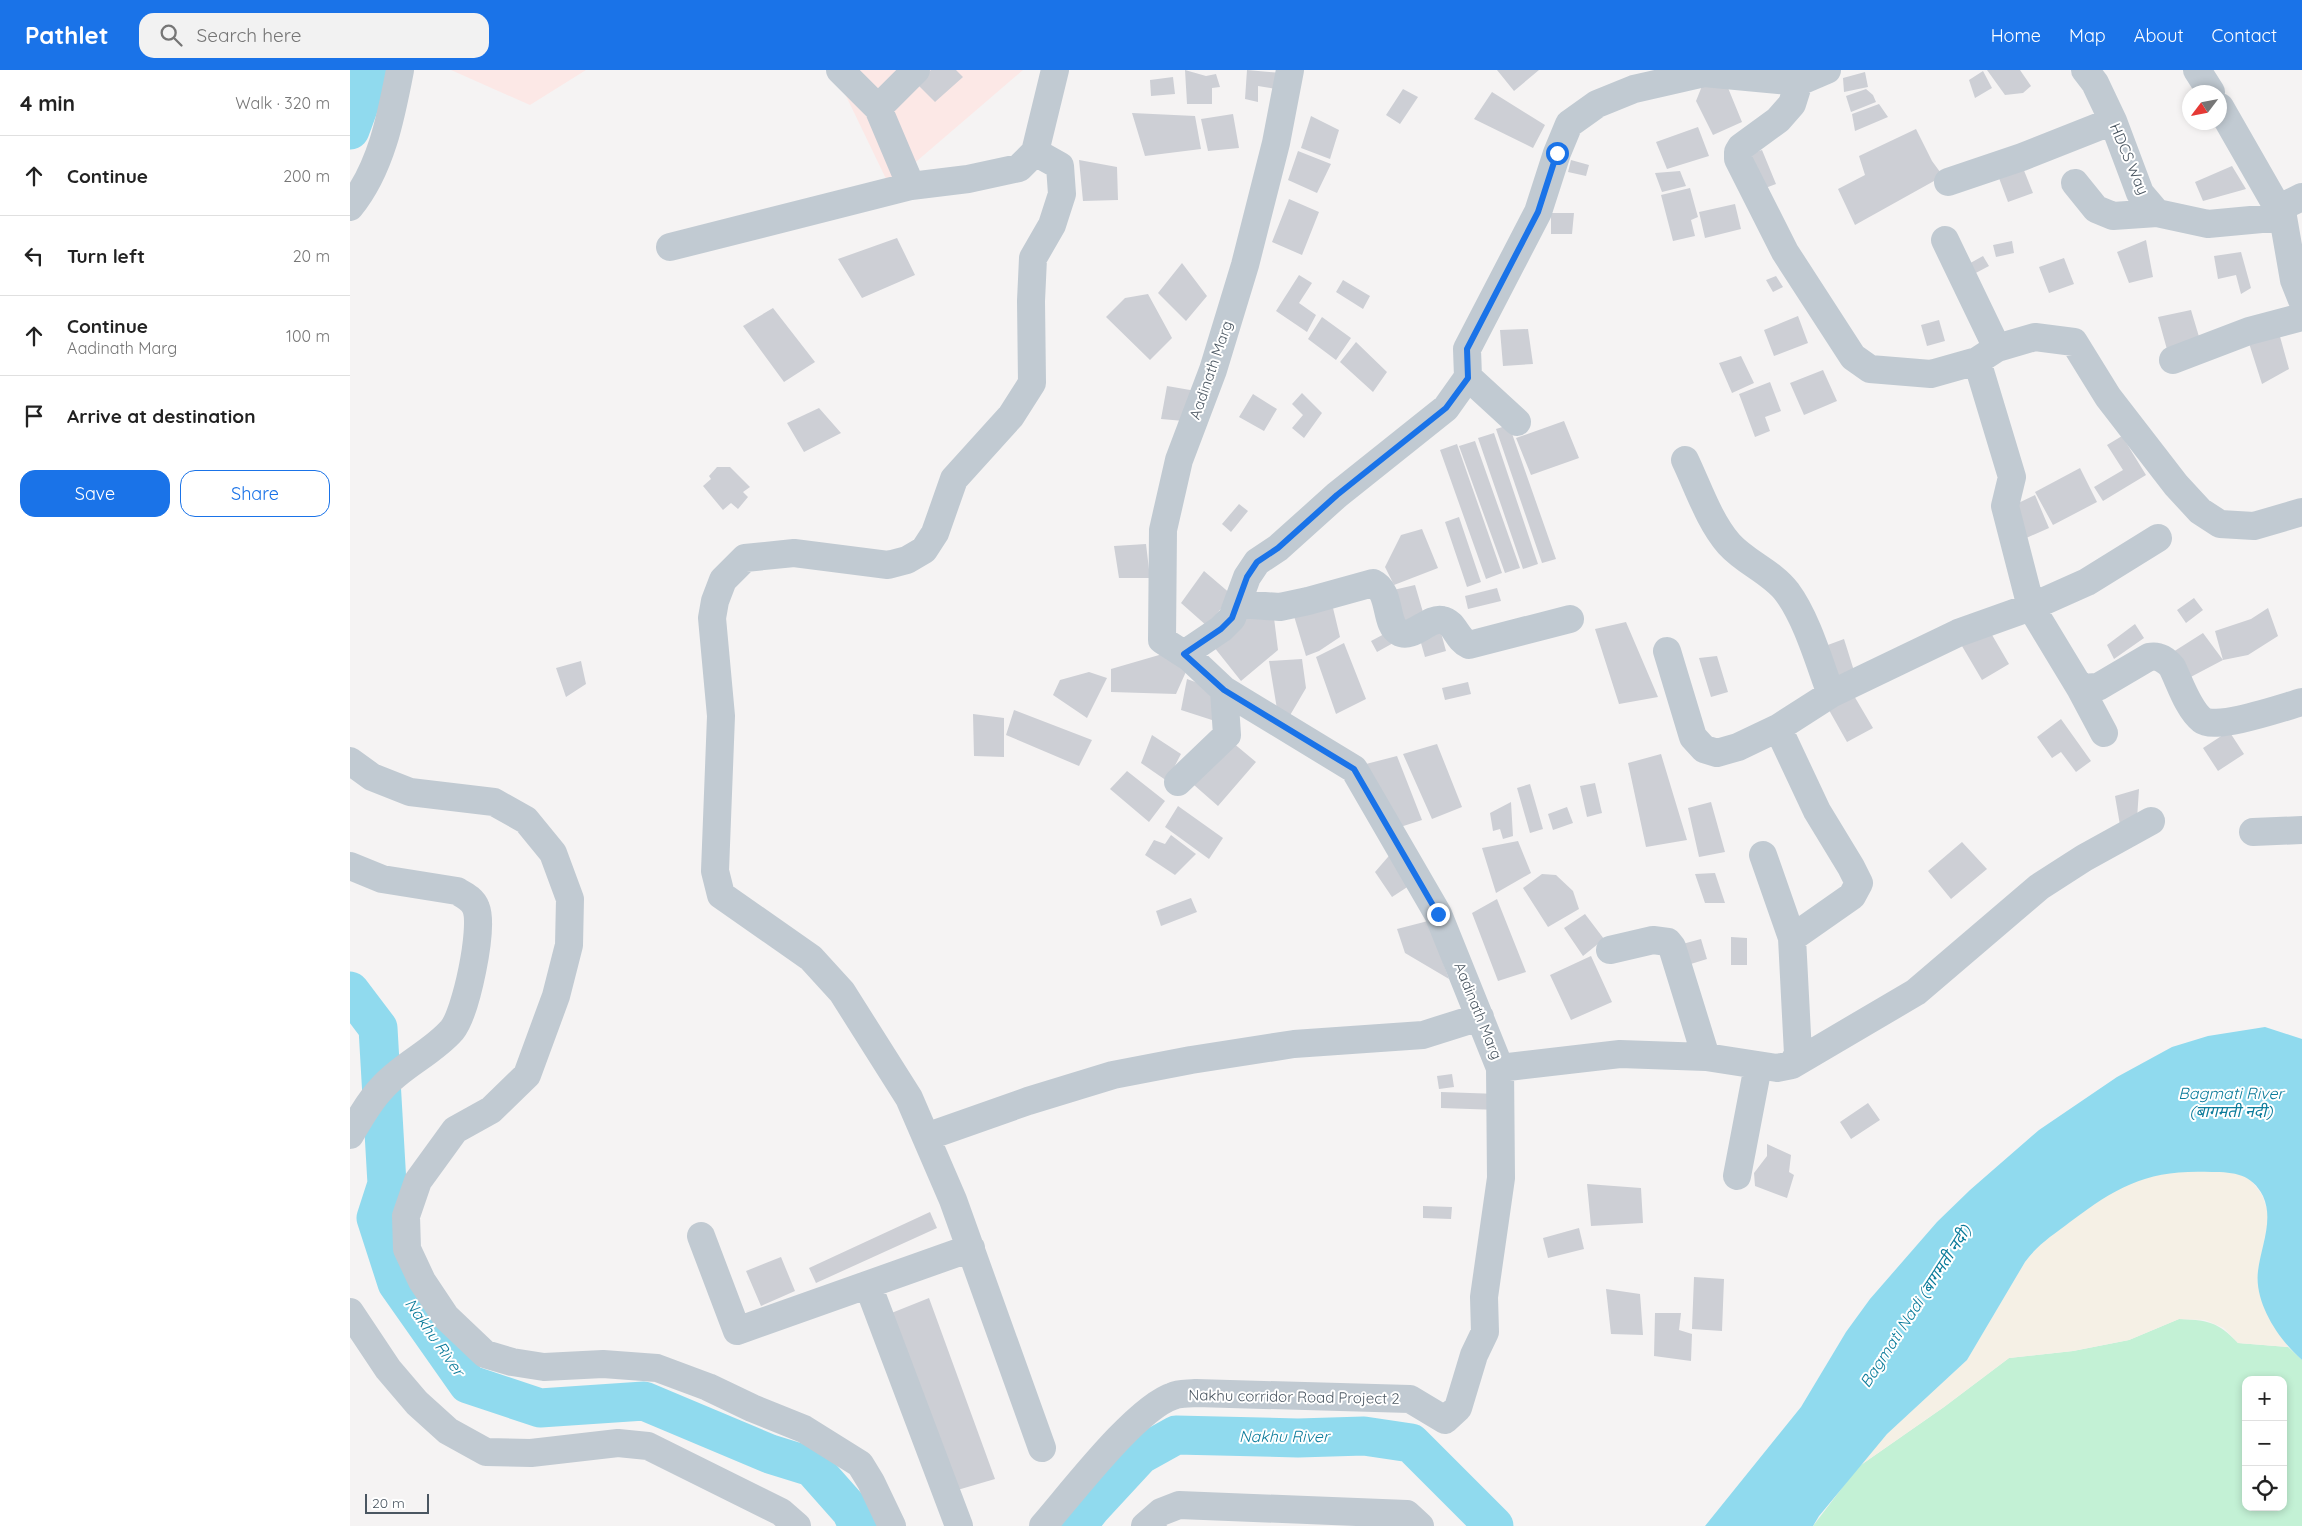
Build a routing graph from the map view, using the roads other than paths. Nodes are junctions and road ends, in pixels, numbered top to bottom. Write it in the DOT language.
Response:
graph roads {
  1 [pos="400,70"];
  2 [pos="840,70"];
  3 [pos="916,70"];
  4 [pos="1055,70"];
  5 [pos="1290,70"];
  6 [pos="1827,70"];
  7 [pos="2086,70"];
  8 [pos="2197,70"];
  9 [pos="1731,73"];
  10 [pos="1800,82"];
  11 [pos="2207,85"];
  12 [pos="878,108"];
  13 [pos="2227,117"];
  14 [pos="2113,120"];
  15 [pos="1036,152"];
  16 [pos="1948,182"];
  17 [pos="2075,183"];
  18 [pos="911,186"];
  19 [pos="350,207"];
  20 [pos="2288,207"];
  21 [pos="2157,213"];
  22 [pos="1945,240"];
  23 [pos="670,247"];
  24 [pos="2302,300"];
  25 [pos="2302,317"];
  26 [pos="1987,354"];
  27 [pos="2173,360"];
  28 [pos="1468,378"];
  29 [pos="1517,422"];
  30 [pos="1685,460"];
  31 [pos="2302,512"];
  32 [pos="2158,538"];
  33 [pos="1238,604"];
  34 [pos="2031,607"];
  35 [pos="1570,619"];
  36 [pos="1667,651"];
  37 [pos="1187,656"];
  38 [pos="2080,688"];
  39 [pos="1224,690"];
  40 [pos="1831,694"];
  41 [pos="2301,707"];
  42 [pos="1778,728"];
  43 [pos="2104,733"];
  44 [pos="350,761"];
  45 [pos="1178,782"];
  46 [pos="2151,821"];
  47 [pos="2302,830"];
  48 [pos="2253,832"];
  49 [pos="1763,855"];
  50 [pos="350,866"];
  51 [pos="1792,938"];
  52 [pos="1610,950"];
  53 [pos="1480,1017"];
  54 [pos="1706,1057"];
  55 [pos="1792,1065"];
  56 [pos="1758,1066"];
  57 [pos="1500,1068"];
  58 [pos="350,1135"];
  59 [pos="926,1137"];
  60 [pos="1737,1176"];
  61 [pos="701,1236"];
  62 [pos="970,1248"];
  63 [pos="868,1284"];
  64 [pos="350,1312"];
  65 [pos="1444,1420"];
  66 [pos="1042,1448"];
  67 [pos="797,1526"];
  68 [pos="892,1526"];
  69 [pos="959,1526"];
  70 [pos="1043,1526"];
  71 [pos="1145,1526"];
  72 [pos="1420,1526"];
  1 -- 19 [label="street"];
  2 -- 12 [label="street"];
  3 -- 12 [label="street"];
  4 -- 15 [label="street"];
  5 -- 37 [label="street, Aadinath Marg"];
  6 -- 10 [label="street"];
  7 -- 14 [label="street, HDCS Way"];
  8 -- 11 [label="street"];
  9 -- 10 [label="street"];
  9 -- 28 [label="street"];
  10 -- 26 [label="street"];
  12 -- 18 [label="street"];
  13 -- 20 [label="street"];
  14 -- 16 [label="street"];
  14 -- 21 [label="street, HDCS Way"];
  15 -- 18 [label="street"];
  15 -- 59 [label="street"];
  17 -- 21 [label="street"];
  18 -- 23 [label="street"];
  20 -- 21 [label="street"];
  20 -- 24 [label="street"];
  22 -- 26 [label="street"];
  25 -- 27 [label="street"];
  26 -- 31 [label="street"];
  26 -- 34 [label="street"];
  28 -- 29 [label="street"];
  28 -- 33 [label="street"];
  30 -- 40 [label="street"];
  32 -- 34 [label="street"];
  33 -- 35 [label="street"];
  33 -- 37 [label="street"];
  34 -- 38 [label="street"];
  34 -- 40 [label="street"];
  36 -- 42 [label="street"];
  37 -- 39 [label="street, Aadinath Marg"];
  38 -- 41 [label="street"];
  38 -- 43 [label="street"];
  39 -- 45 [label="street"];
  39 -- 53 [label="street, Aadinath Marg"];
  40 -- 42 [label="street"];
  42 -- 51 [label="street"];
  44 -- 68 [label="street"];
  46 -- 55 [label="street"];
  47 -- 48 [label="street"];
  49 -- 51 [label="street"];
  50 -- 58 [label="street"];
  51 -- 55 [label="street"];
  52 -- 54 [label="street"];
  53 -- 57 [label="street, Aadinath Marg"];
  53 -- 59 [label="street"];
  54 -- 56 [label="street"];
  54 -- 57 [label="street"];
  55 -- 56 [label="street"];
  56 -- 60 [label="street"];
  57 -- 65 [label="street, Aadinath Marg"];
  59 -- 62 [label="street"];
  61 -- 63 [label="street"];
  62 -- 63 [label="street"];
  62 -- 66 [label="street"];
  63 -- 69 [label="street"];
  64 -- 67 [label="street"];
  65 -- 70 [label="street, Nakhu corridor Road Project 2"];
  71 -- 72 [label="street"];
}
